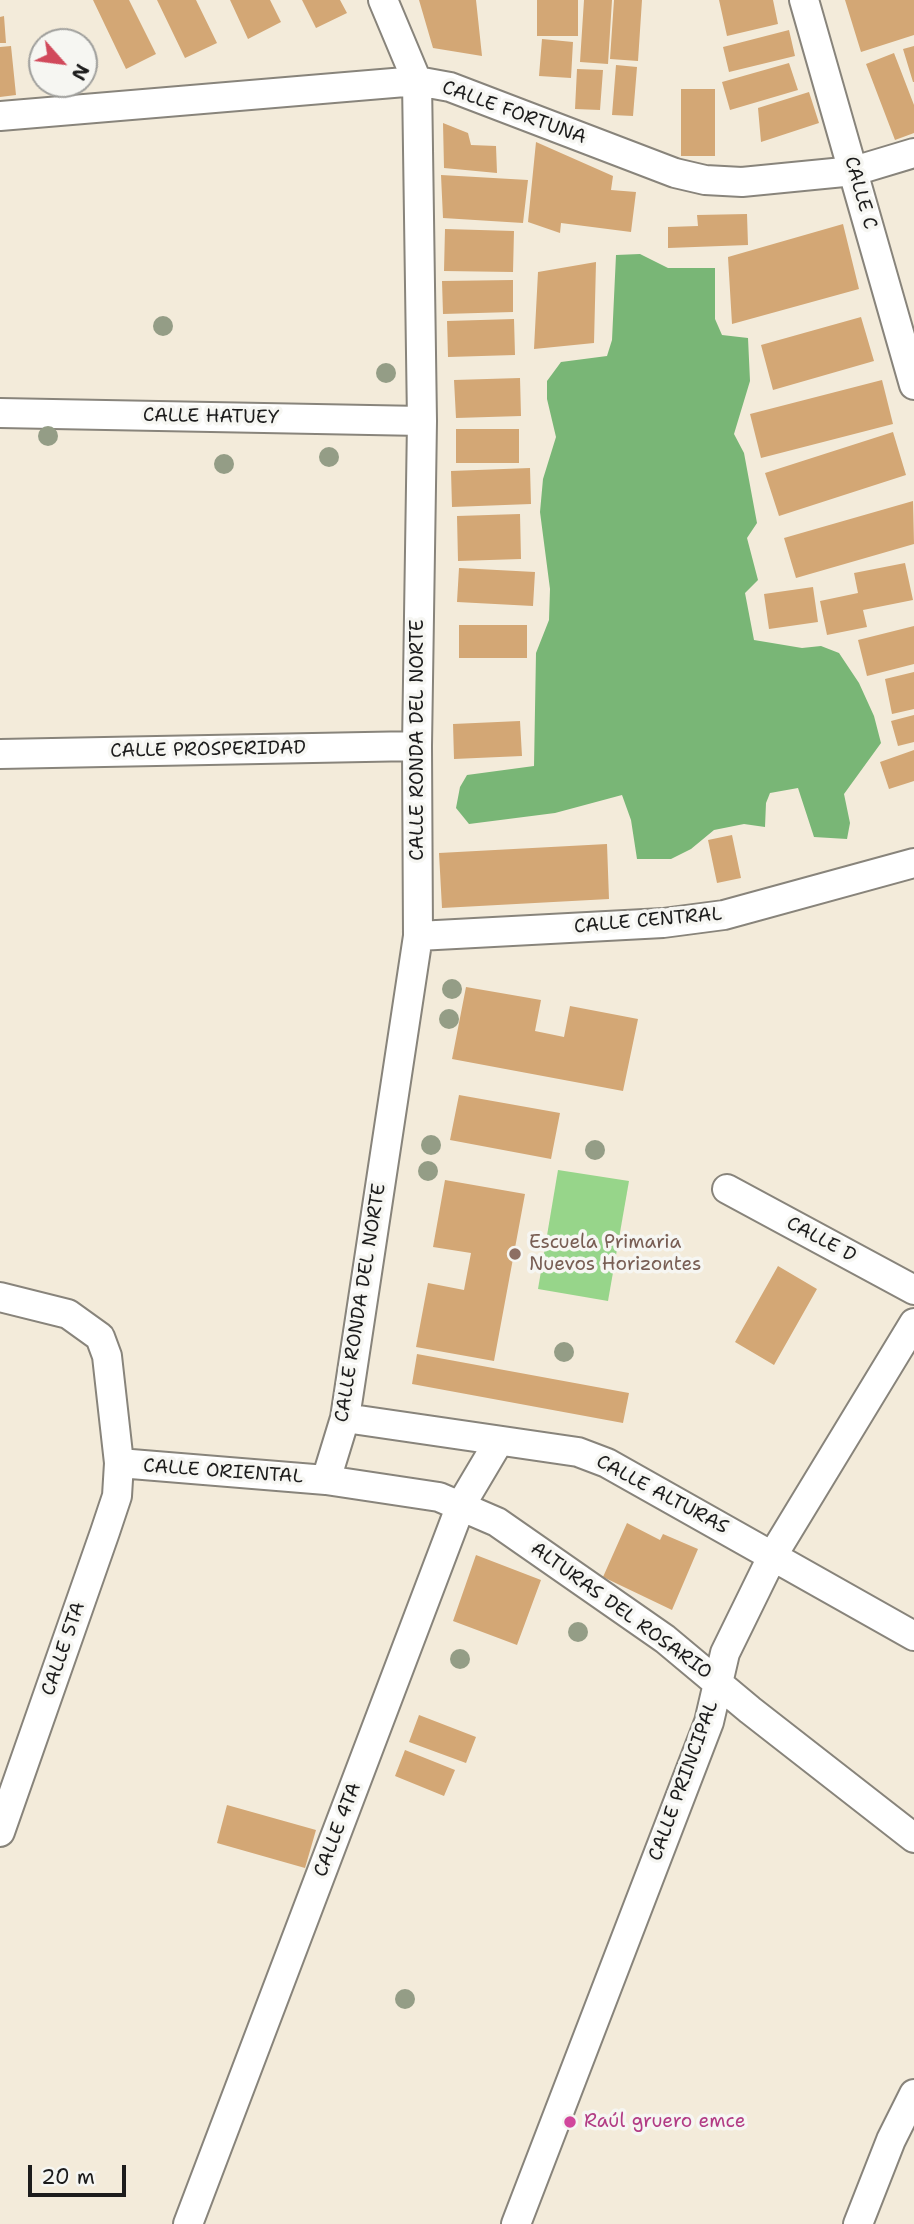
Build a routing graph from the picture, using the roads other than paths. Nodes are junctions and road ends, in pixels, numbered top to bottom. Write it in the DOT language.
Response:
graph roads {
  1 [pos="383,0"];
  2 [pos="804,0"];
  3 [pos="417,81"];
  4 [pos="0,116"];
  5 [pos="914,153"];
  6 [pos="854,171"];
  7 [pos="914,385"];
  8 [pos="0,412"];
  9 [pos="422,421"];
  10 [pos="417,746"];
  11 [pos="0,754"];
  12 [pos="914,863"];
  13 [pos="418,936"];
  14 [pos="727,1189"];
  15 [pos="914,1290"];
  16 [pos="0,1297"];
  17 [pos="914,1323"];
  18 [pos="345,1418"];
  19 [pos="499,1441"];
  20 [pos="119,1463"];
  21 [pos="327,1480"];
  22 [pos="461,1505"];
  23 [pos="773,1555"];
  24 [pos="914,1636"];
  25 [pos="719,1682"];
  26 [pos="0,1832"];
  27 [pos="914,1838"];
  28 [pos="914,2094"];
  29 [pos="188,2224"];
  30 [pos="516,2224"];
  31 [pos="858,2224"];
  1 -- 3 [label="street, CALLE RONDA DEL NORTE"];
  2 -- 6 [label="street, CALLE C"];
  3 -- 4 [label="street, CALLE FORTUNA"];
  3 -- 6 [label="street, CALLE FORTUNA"];
  3 -- 9 [label="street, CALLE RONDA DEL NORTE"];
  5 -- 6 [label="street, CALLE FORTUNA"];
  6 -- 7 [label="street, CALLE C"];
  8 -- 9 [label="street, CALLE HATUEY"];
  9 -- 10 [label="street, CALLE RONDA DEL NORTE"];
  10 -- 11 [label="street, CALLE PROSPERIDAD"];
  10 -- 13 [label="street, CALLE RONDA DEL NORTE"];
  12 -- 13 [label="street, CALLE CENTRAL"];
  13 -- 18 [label="street, CALLE RONDA DEL NORTE"];
  14 -- 15 [label="street, CALLE D"];
  16 -- 20 [label="street, CALLE 5TA"];
  17 -- 23 [label="street, CALLE PRINCIPAL"];
  18 -- 19 [label="street, CALLE ALTURAS"];
  18 -- 21 [label="street, CALLE RONDA DEL NORTE"];
  19 -- 22 [label="street, CALLE 4TA"];
  19 -- 23 [label="street, CALLE ALTURAS"];
  20 -- 21 [label="street, CALLE ORIENTAL"];
  20 -- 26 [label="street, CALLE 5TA"];
  21 -- 22 [label="street, ALTURAS DEL ROSARIO"];
  22 -- 25 [label="street, ALTURAS DEL ROSARIO"];
  22 -- 29 [label="street, CALLE 4TA"];
  23 -- 24 [label="street, CALLE ALTURAS"];
  23 -- 25 [label="street, CALLE PRINCIPAL"];
  25 -- 27 [label="street, ALTURAS DEL ROSARIO"];
  25 -- 30 [label="street, CALLE PRINCIPAL"];
  28 -- 31 [label="street"];
}
